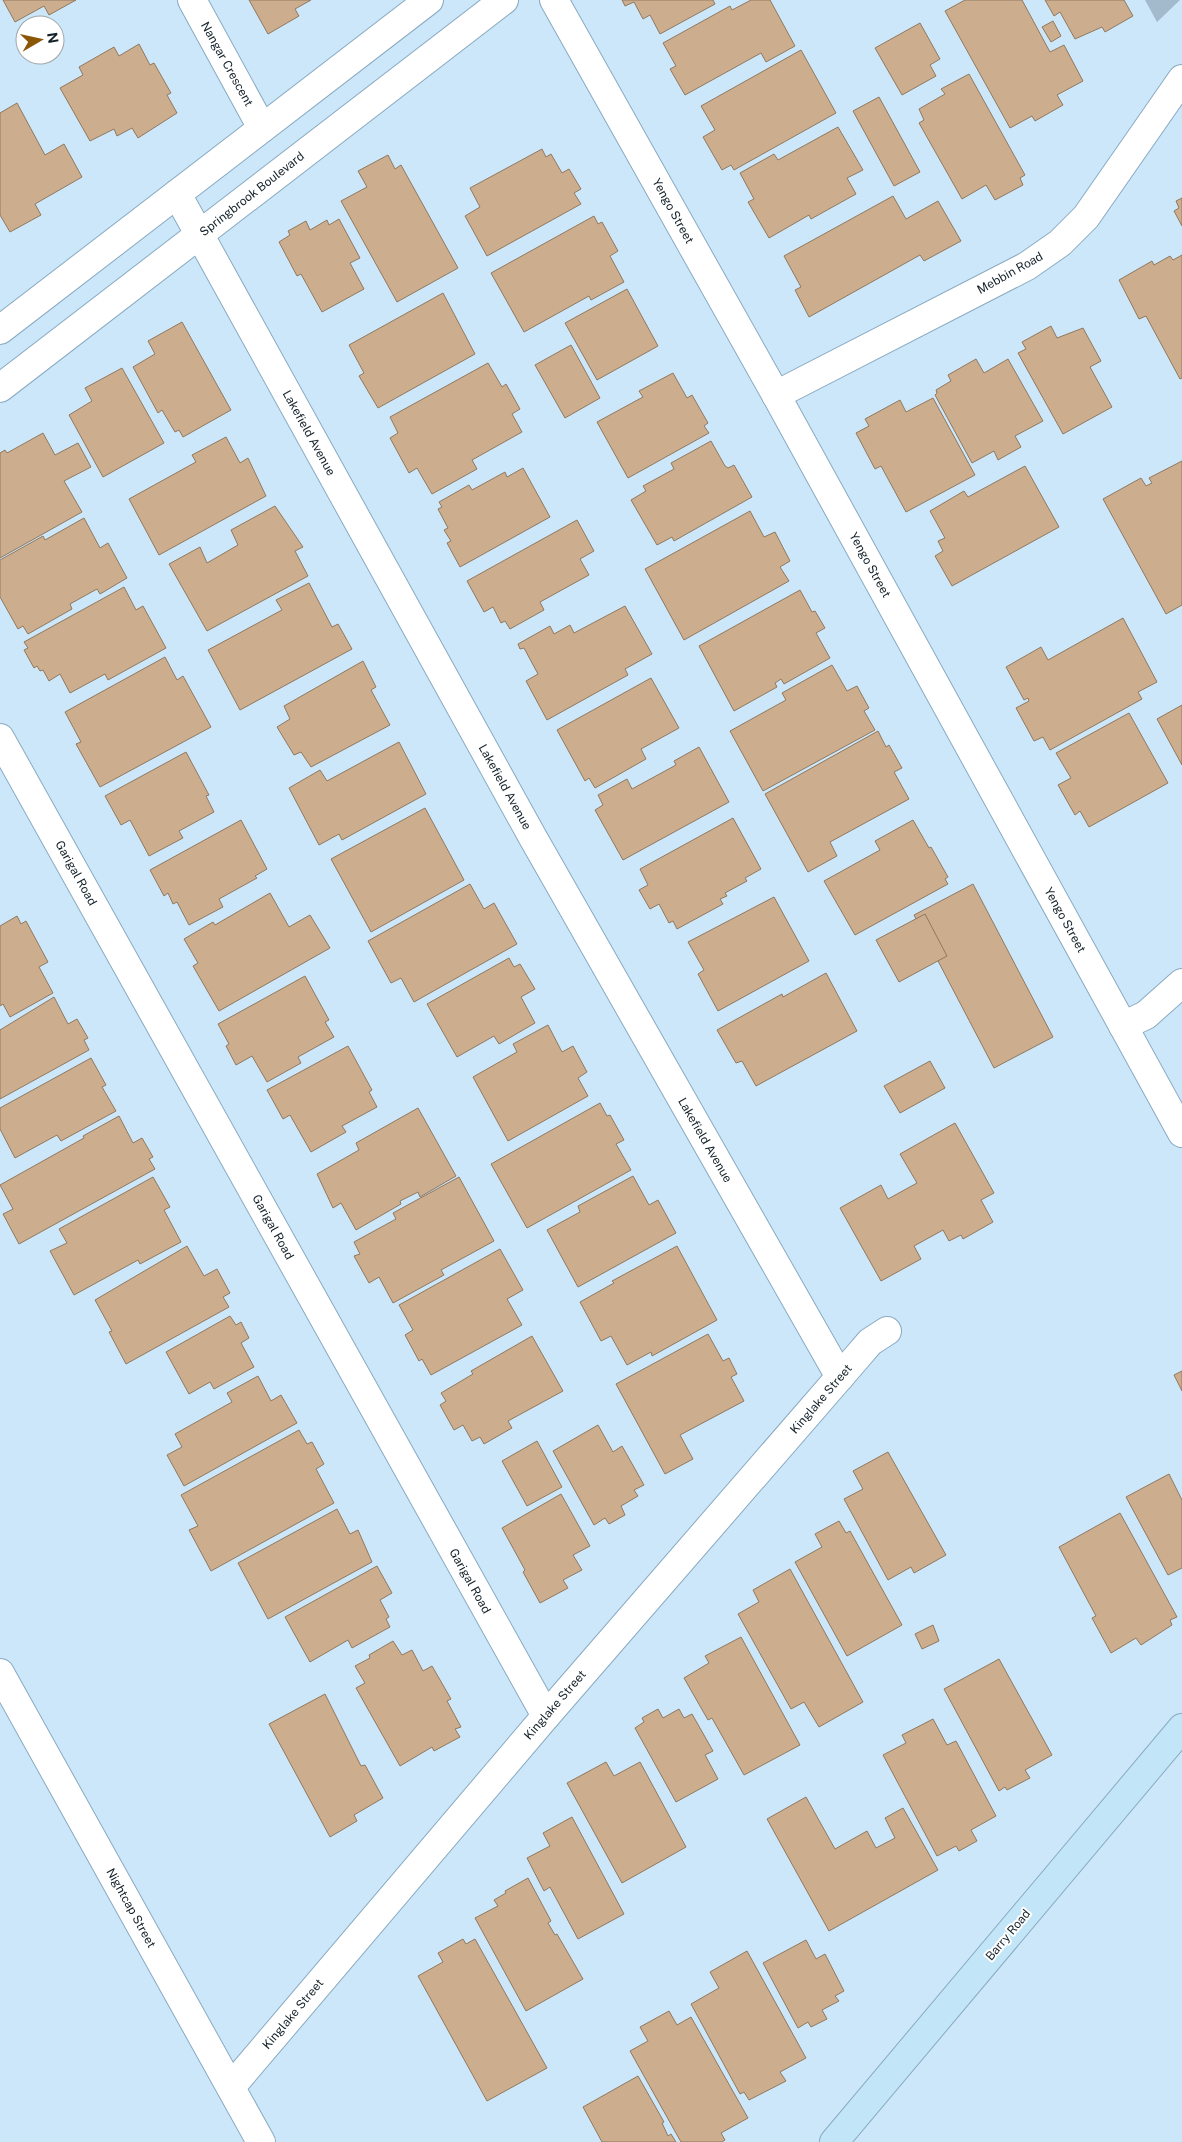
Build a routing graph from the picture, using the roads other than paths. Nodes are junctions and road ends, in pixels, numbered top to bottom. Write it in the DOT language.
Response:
graph roads {
  1 [pos="192,0"];
  2 [pos="429,0"];
  3 [pos="504,0"];
  4 [pos="554,0"];
  5 [pos="1182,79"];
  6 [pos="262,128"];
  7 [pos="177,194"];
  8 [pos="199,236"];
  9 [pos="0,330"];
  10 [pos="0,388"];
  11 [pos="776,395"];
  12 [pos="0,738"];
  13 [pos="1182,983"];
  14 [pos="1123,1026"];
  15 [pos="1182,1132"];
  16 [pos="887,1331"];
  17 [pos="840,1377"];
  18 [pos="0,1673"];
  19 [pos="546,1716"];
  20 [pos="1182,1728"];
  21 [pos="231,2087"];
  22 [pos="261,2142"];
  23 [pos="834,2142"];
  1 -- 6 [label="street, Nangar Crescent"];
  2 -- 6 [label="street"];
  3 -- 8 [label="street, Springbrook Boulevard"];
  4 -- 11 [label="street, Yengo Street"];
  5 -- 11 [label="street, Mebbin Road"];
  6 -- 7 [label="street"];
  7 -- 8 [label="street, Lakefield Avenue"];
  7 -- 9 [label="street"];
  8 -- 10 [label="street, Springbrook Boulevard"];
  8 -- 17 [label="street, Lakefield Avenue"];
  11 -- 14 [label="street, Yengo Street"];
  12 -- 19 [label="street, Garigal Road"];
  13 -- 14 [label="street"];
  14 -- 15 [label="street, Yengo Street"];
  16 -- 17 [label="street, Kinglake Street"];
  17 -- 19 [label="street, Kinglake Street"];
  18 -- 21 [label="street, Nightcap Street"];
  19 -- 21 [label="street, Kinglake Street"];
  20 -- 23 [label="street, Barry Road"];
  21 -- 22 [label="street, Nightcap Street"];
}
